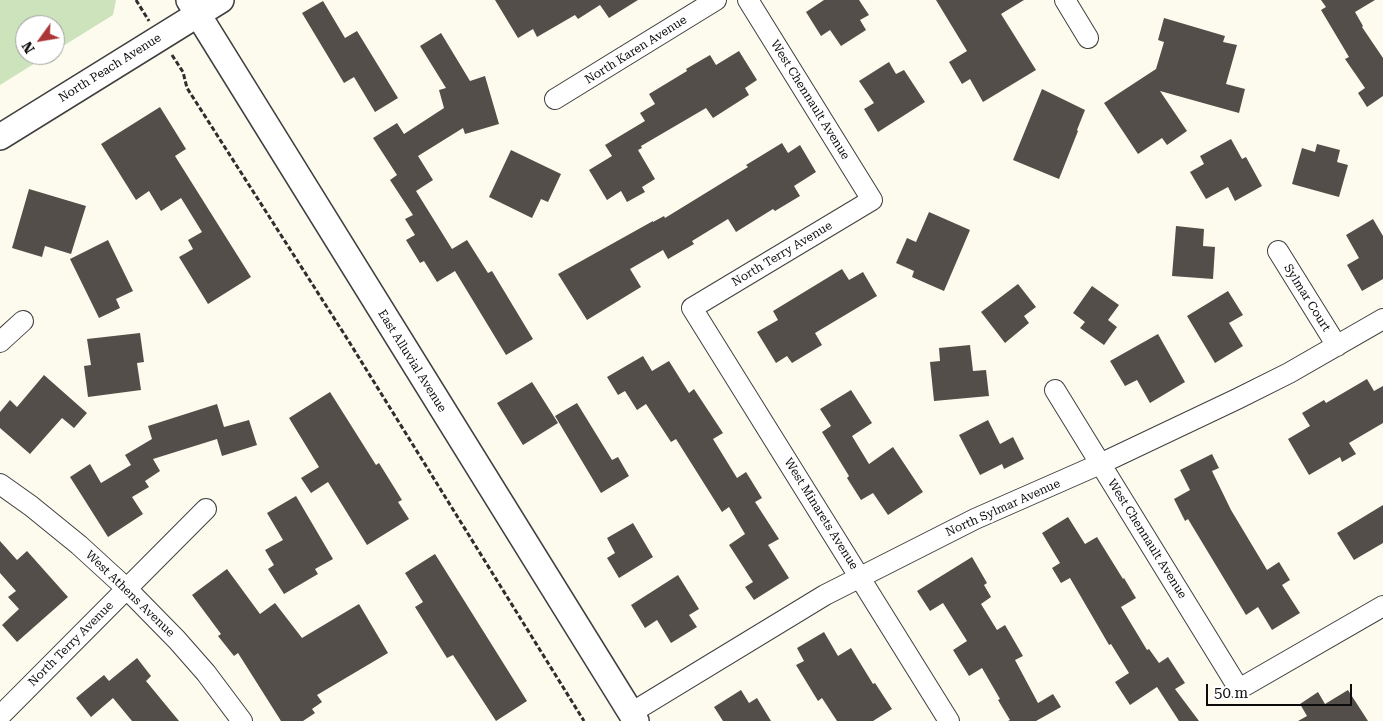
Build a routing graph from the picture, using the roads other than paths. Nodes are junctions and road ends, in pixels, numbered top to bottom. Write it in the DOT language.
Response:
graph roads {
  1 [pos="221,0"];
  2 [pos="716,0"];
  3 [pos="748,0"];
  4 [pos="1065,0"];
  5 [pos="194,7"];
  6 [pos="1088,38"];
  7 [pos="555,99"];
  8 [pos="0,137"];
  9 [pos="872,200"];
  10 [pos="1278,250"];
  11 [pos="692,308"];
  12 [pos="1383,319"];
  13 [pos="23,321"];
  14 [pos="0,342"];
  15 [pos="1337,346"];
  16 [pos="1055,390"];
  17 [pos="1100,464"];
  18 [pos="0,484"];
  19 [pos="206,509"];
  20 [pos="860,576"];
  21 [pos="126,588"];
  22 [pos="1383,606"];
  23 [pos="0,716"];
  24 [pos="633,717"];
  25 [pos="242,721"];
  26 [pos="949,721"];
  1 -- 5 [label="street, North Peach Avenue"];
  2 -- 7 [label="street, North Karen Avenue"];
  3 -- 9 [label="street, West Chennault Avenue"];
  4 -- 6 [label="street"];
  5 -- 8 [label="street, North Peach Avenue"];
  5 -- 24 [label="street, East Alluvial Avenue"];
  9 -- 11 [label="street, North Terry Avenue"];
  10 -- 15 [label="street, Sylmar Court"];
  11 -- 20 [label="street, West Minarets Avenue"];
  12 -- 15 [label="street, North Sylmar Avenue"];
  13 -- 14 [label="street"];
  15 -- 17 [label="street, North Sylmar Avenue"];
  16 -- 17 [label="street, West Chennault Avenue"];
  17 -- 20 [label="street, North Sylmar Avenue"];
  17 -- 22 [label="street, West Chennault Avenue"];
  18 -- 21 [label="street, West Athens Avenue"];
  19 -- 21 [label="street, North Terry Avenue"];
  20 -- 24 [label="street, North Sylmar Avenue"];
  20 -- 26 [label="street, West Minarets Avenue"];
  21 -- 23 [label="street, North Terry Avenue"];
  21 -- 25 [label="street, West Athens Avenue"];
}
